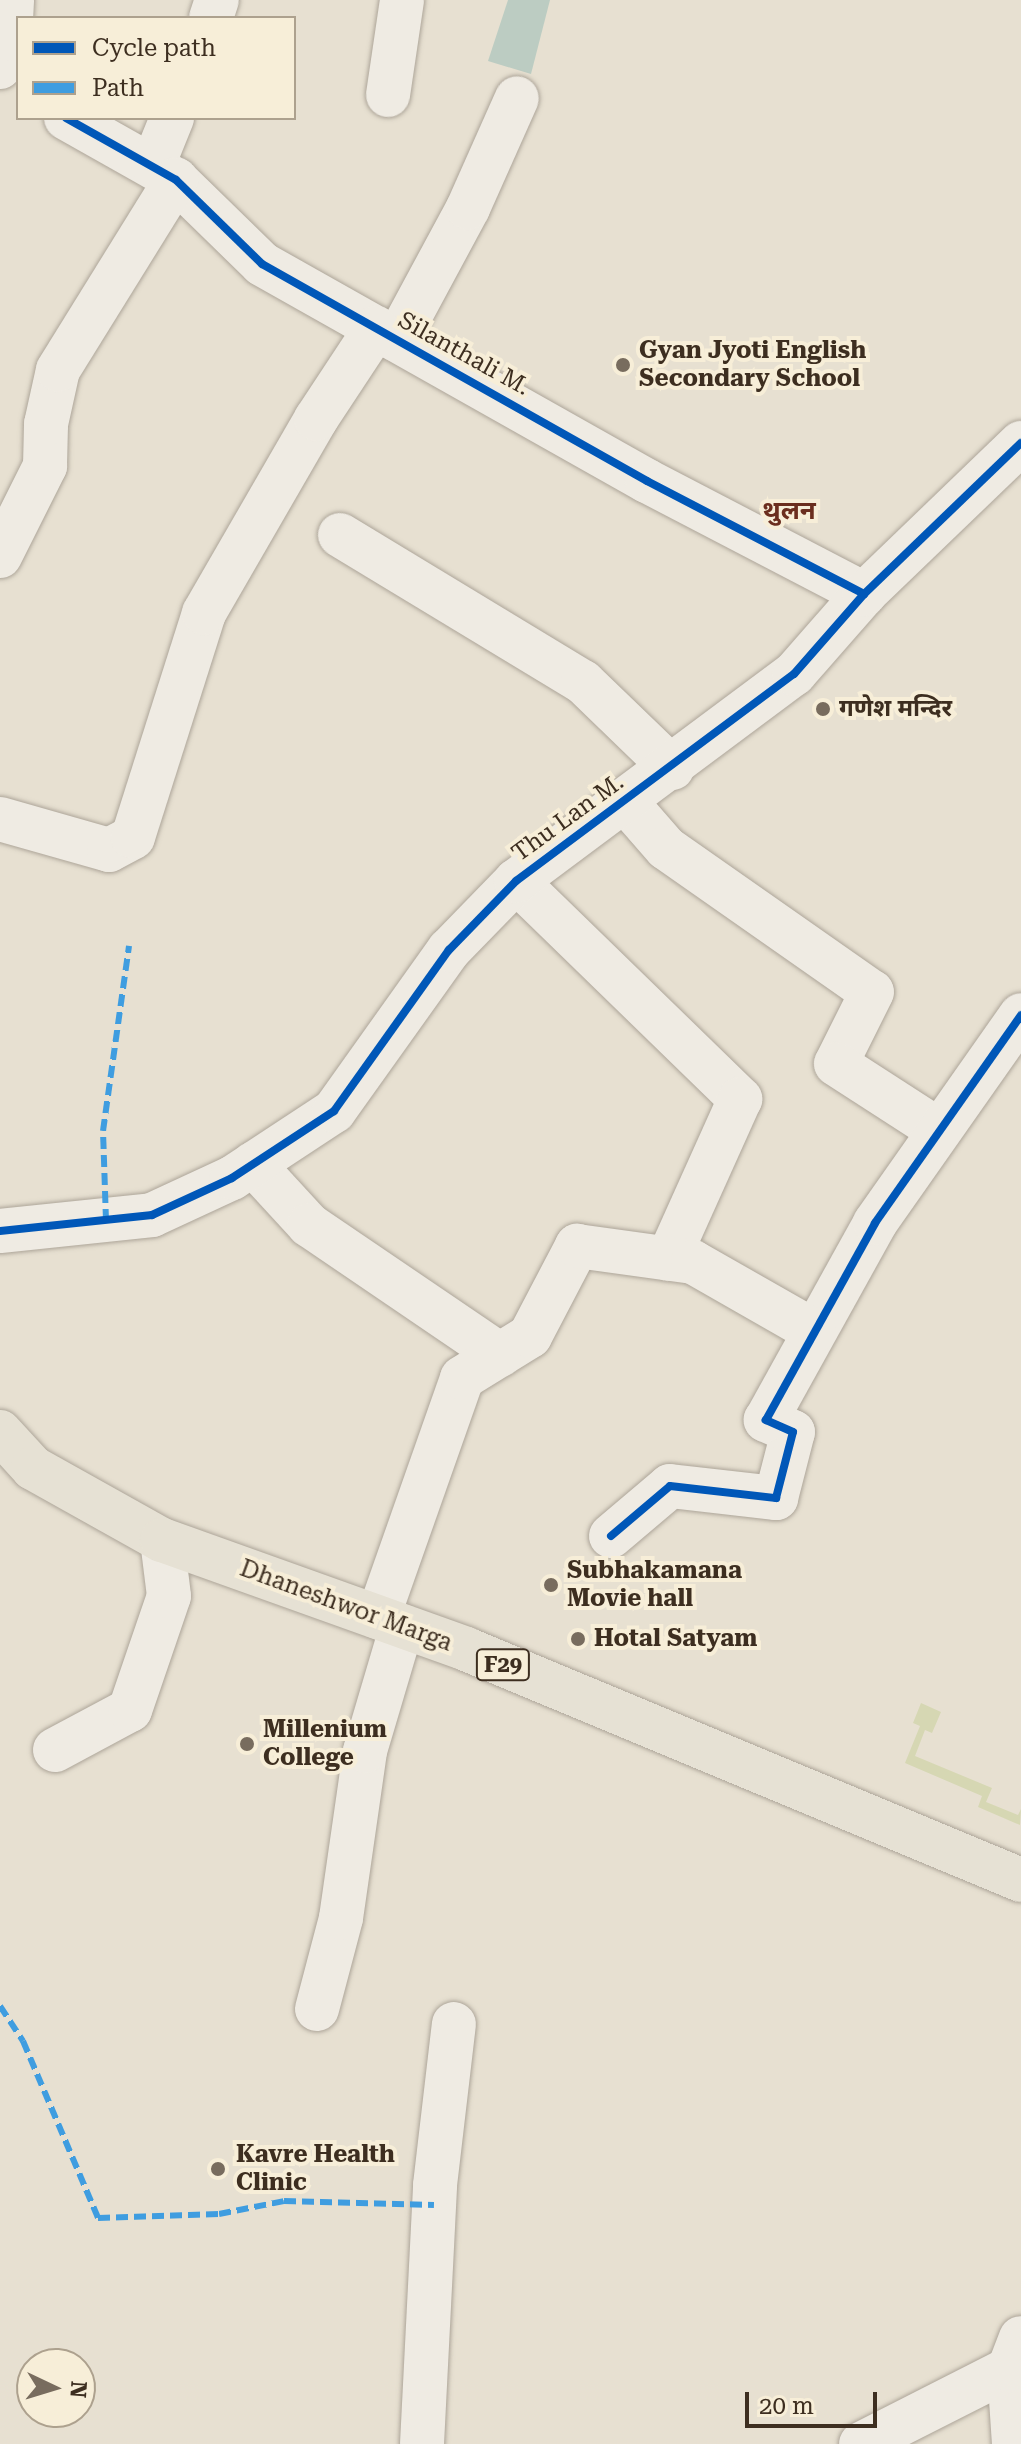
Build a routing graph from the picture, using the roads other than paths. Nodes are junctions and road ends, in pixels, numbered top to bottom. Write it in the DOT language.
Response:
graph roads {
  1 [pos="12,0"];
  2 [pos="402,0"];
  3 [pos="0,67"];
  4 [pos="388,95"];
  5 [pos="517,98"];
  6 [pos="70,120"];
  7 [pos="172,120"];
  8 [pos="164,172"];
  9 [pos="386,334"];
  10 [pos="1021,443"];
  11 [pos="340,535"];
  12 [pos="0,556"];
  13 [pos="864,594"];
  14 [pos="672,768"];
  15 [pos="625,801"];
  16 [pos="0,819"];
  17 [pos="516,881"];
  18 [pos="1021,1015"];
  19 [pos="937,1129"];
  20 [pos="253,1164"];
  21 [pos="0,1231"];
  22 [pos="668,1259"];
  23 [pos="814,1331"];
  24 [pos="500,1355"];
  25 [pos="0,1432"];
  26 [pos="611,1536"];
  27 [pos="162,1540"];
  28 [pos="390,1621"];
  29 [pos="55,1750"];
  30 [pos="1021,1880"];
  31 [pos="317,2009"];
  32 [pos="454,2024"];
  33 [pos="1015,2353"];
  34 [pos="422,2444"];
  35 [pos="861,2444"];
  36 [pos="1014,2444"];
  1 -- 3 [label="street"];
  2 -- 4 [label="street"];
  5 -- 9 [label="street"];
  6 -- 8 [label="street, Silanthali M."];
  7 -- 8 [label="street"];
  8 -- 9 [label="street, Silanthali M."];
  8 -- 12 [label="street"];
  9 -- 13 [label="street, Silanthali M."];
  9 -- 16 [label="street"];
  10 -- 13 [label="street, Thu Lan M."];
  11 -- 14 [label="street"];
  13 -- 14 [label="street, Thu Lan M."];
  14 -- 15 [label="street, Thu Lan M."];
  15 -- 17 [label="street, Thu Lan M."];
  15 -- 19 [label="street"];
  17 -- 20 [label="street, Thu Lan M."];
  17 -- 22 [label="street"];
  18 -- 19 [label="street"];
  19 -- 23 [label="street"];
  20 -- 21 [label="street, Thu Lan M."];
  20 -- 24 [label="street"];
  22 -- 23 [label="street"];
  22 -- 24 [label="street"];
  23 -- 26 [label="street"];
  24 -- 28 [label="street"];
  25 -- 27 [label="main road, Dhaneshwor Marga / F29"];
  27 -- 28 [label="main road, Dhaneshwor Marga / F29"];
  27 -- 29 [label="street"];
  28 -- 30 [label="main road, Dhaneshwor Marga / F29"];
  28 -- 31 [label="street"];
  32 -- 34 [label="street"];
  33 -- 35 [label="street"];
  33 -- 36 [label="street"];
}
